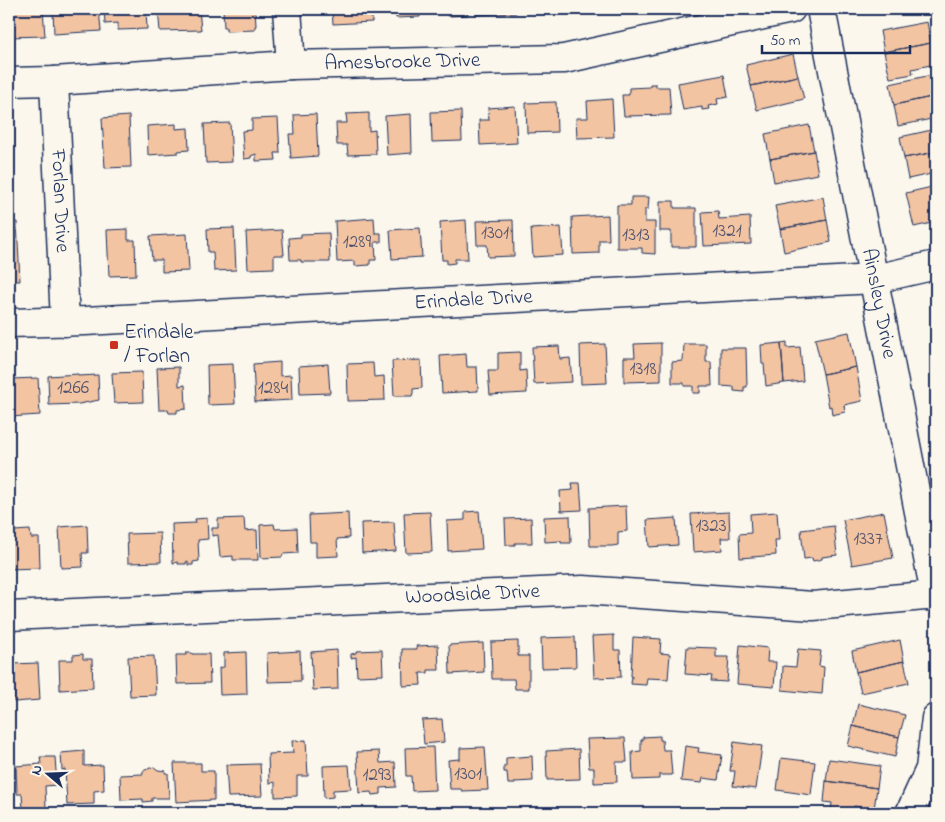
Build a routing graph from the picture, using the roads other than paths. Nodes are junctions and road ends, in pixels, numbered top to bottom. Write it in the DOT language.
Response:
graph roads {
  1 [pos="287,9"];
  2 [pos="791,9"];
  3 [pos="822,9"];
  4 [pos="290,65"];
  5 [pos="54,81"];
  6 [pos="9,82"];
  7 [pos="936,265"];
  8 [pos="875,279"];
  9 [pos="65,322"];
  10 [pos="9,323"];
  11 [pos="936,595"];
  12 [pos="936,599"];
  13 [pos="9,616"];
  14 [pos="936,718"];
  15 [pos="910,813"];
  1 -- 4 [label="street"];
  2 -- 4 [label="street, Amesbrooke Drive"];
  3 -- 8 [label="street, Ainsley Drive"];
  4 -- 5 [label="street, Amesbrooke Drive"];
  5 -- 6 [label="street, Amesbrooke Drive"];
  5 -- 9 [label="street, Forlan Drive"];
  7 -- 8 [label="street, Erindale Drive"];
  8 -- 9 [label="street, Erindale Drive"];
  8 -- 11 [label="street, Ainsley Drive"];
  9 -- 10 [label="street, Erindale Drive"];
  11 -- 12 [label="street, Ainsley Drive"];
  11 -- 13 [label="street, Woodside Drive"];
  14 -- 15 [label="street"];
}
